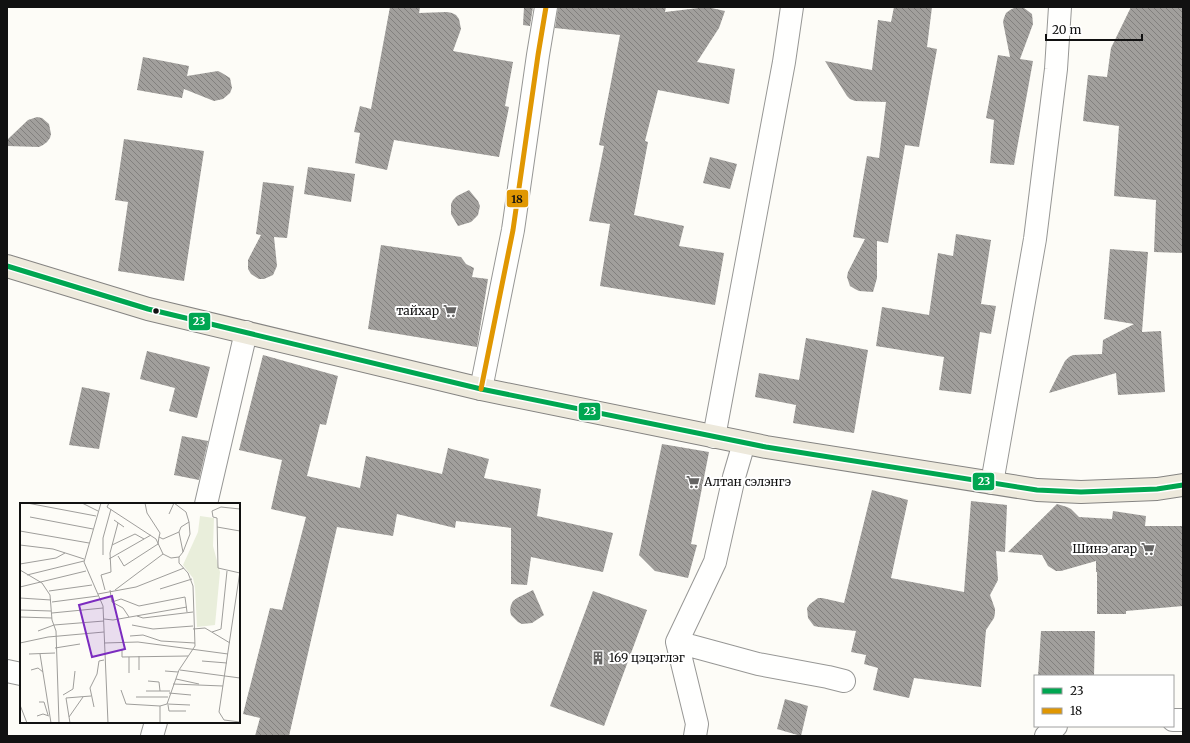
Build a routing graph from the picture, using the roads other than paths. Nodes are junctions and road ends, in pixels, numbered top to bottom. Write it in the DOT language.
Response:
graph roads {
  1 [pos="546,7"];
  2 [pos="792,7"];
  3 [pos="1060,7"];
  4 [pos="7,266"];
  5 [pos="246,332"];
  6 [pos="481,389"];
  7 [pos="714,437"];
  8 [pos="744,443"];
  9 [pos="992,483"];
  10 [pos="1183,485"];
  11 [pos="206,503"];
  12 [pos="677,642"];
  13 [pos="7,671"];
  14 [pos="20,674"];
  15 [pos="844,681"];
  16 [pos="156,723"];
  17 [pos="1055,727"];
  18 [pos="152,736"];
  19 [pos="695,736"];
  20 [pos="1046,736"];
  1 -- 6 [label="street"];
  2 -- 7 [label="street"];
  3 -- 9 [label="street"];
  4 -- 5 [label="main road"];
  5 -- 6 [label="main road"];
  5 -- 11 [label="street"];
  6 -- 7 [label="main road"];
  7 -- 8 [label="main road"];
  8 -- 9 [label="main road"];
  8 -- 12 [label="street"];
  9 -- 10 [label="main road"];
  12 -- 15 [label="street"];
  12 -- 19 [label="street"];
  13 -- 14 [label="street"];
  16 -- 18 [label="street"];
  17 -- 20 [label="street"];
}
